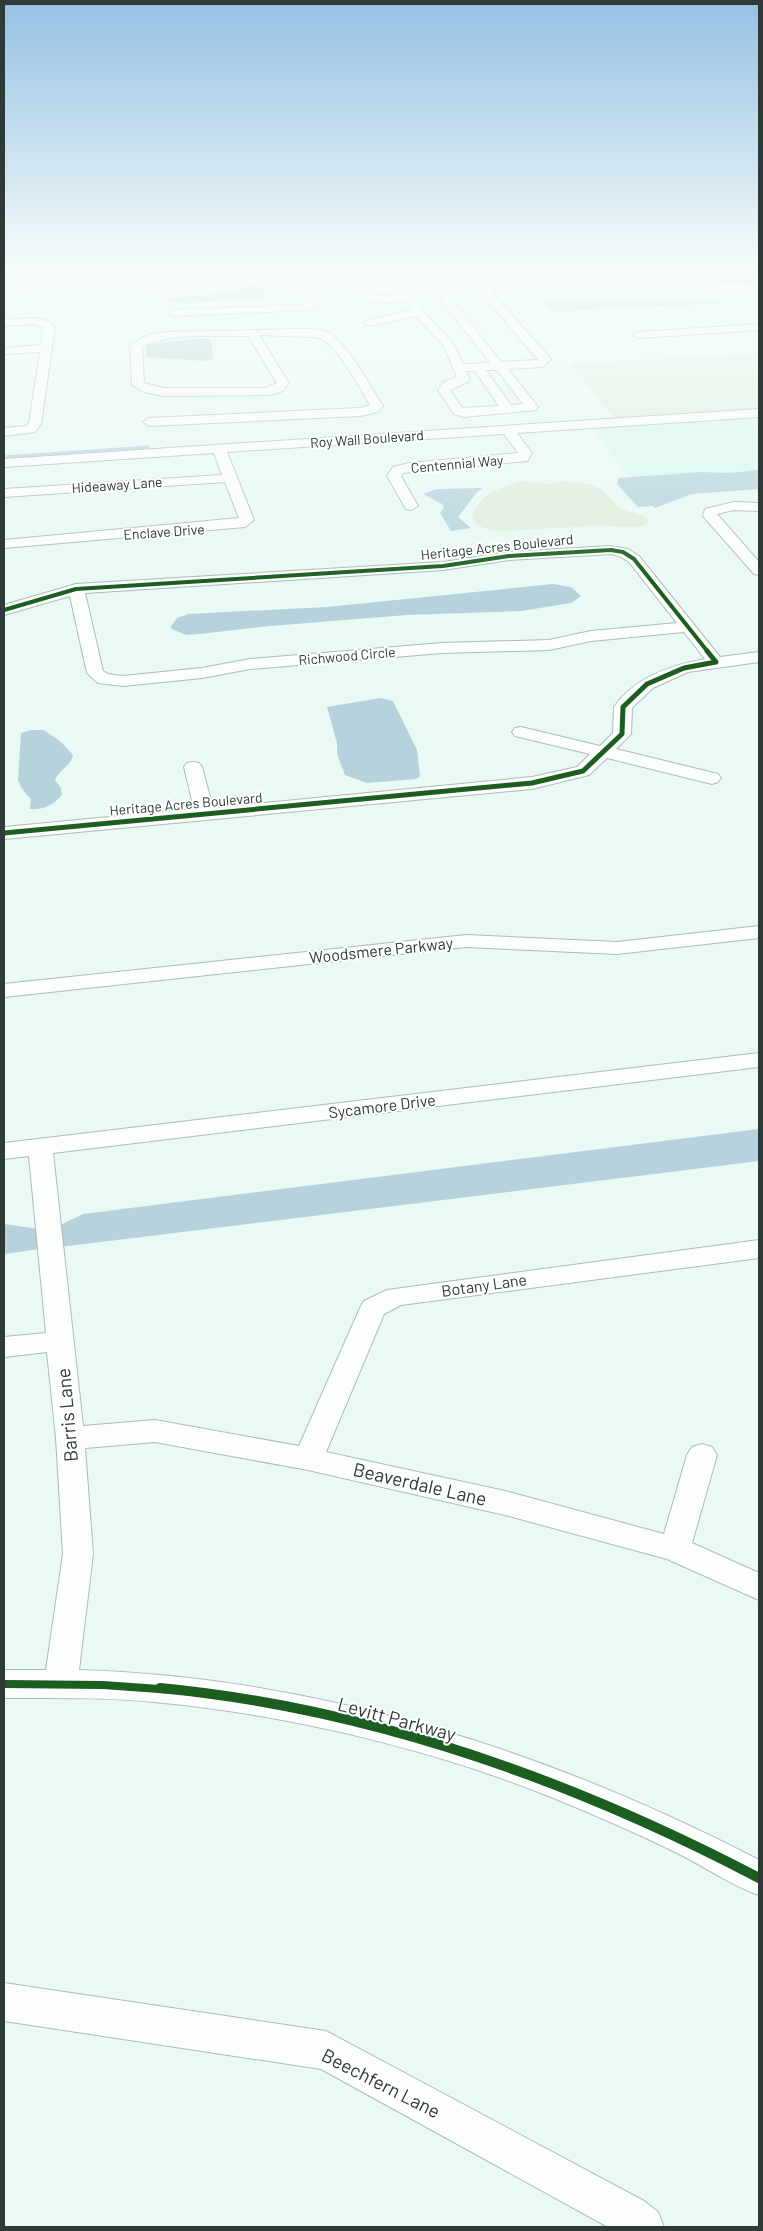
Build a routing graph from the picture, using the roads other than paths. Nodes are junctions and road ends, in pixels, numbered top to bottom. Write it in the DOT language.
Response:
graph roads {
  1 [pos="42,374"];
  2 [pos="137,374"];
  3 [pos="278,374"];
  4 [pos="357,374"];
  5 [pos="461,374"];
  6 [pos="483,374"];
  7 [pos="506,374"];
  8 [pos="198,391"];
  9 [pos="508,410"];
  10 [pos="759,413"];
  11 [pos="205,420"];
  12 [pos="149,422"];
  13 [pos="508,430"];
  14 [pos="4,432"];
  15 [pos="219,449"];
  16 [pos="4,463"];
  17 [pos="230,478"];
  18 [pos="4,493"];
  19 [pos="411,506"];
  20 [pos="759,508"];
  21 [pos="4,544"];
  22 [pos="759,571"];
  23 [pos="76,589"];
  24 [pos="4,610"];
  25 [pos="686,627"];
  26 [pos="759,657"];
  27 [pos="716,662"];
  28 [pos="521,732"];
  29 [pos="605,751"];
  30 [pos="194,767"];
  31 [pos="712,778"];
  32 [pos="205,815"];
  33 [pos="4,833"];
  34 [pos="759,932"];
  35 [pos="4,991"];
  36 [pos="759,1060"];
  37 [pos="40,1146"];
  38 [pos="4,1150"];
  39 [pos="759,1249"];
  40 [pos="60,1341"];
  41 [pos="4,1347"];
  42 [pos="70,1438"];
  43 [pos="702,1455"];
  44 [pos="308,1459"];
  45 [pos="675,1549"];
  46 [pos="759,1587"];
  47 [pos="61,1683"];
  48 [pos="4,1684"];
  49 [pos="759,1878"];
  50 [pos="4,2002"];
  51 [pos="643,2227"];
  1 -- 14 [label="street"];
  2 -- 8 [label="street"];
  3 -- 8 [label="street"];
  4 -- 11 [label="street"];
  5 -- 9 [label="street"];
  6 -- 9 [label="street"];
  7 -- 9 [label="street"];
  8 -- 11 [label="street"];
  10 -- 13 [label="street, Roy Wall Boulevard"];
  11 -- 12 [label="street"];
  13 -- 15 [label="street, Roy Wall Boulevard"];
  13 -- 19 [label="street, Centennial Way"];
  15 -- 16 [label="street, Roy Wall Boulevard"];
  15 -- 17 [label="street, Enclave Drive"];
  17 -- 18 [label="street, Hideaway Lane"];
  17 -- 21 [label="street, Enclave Drive"];
  20 -- 22 [label="street"];
  23 -- 24 [label="street, Heritage Acres Boulevard"];
  23 -- 25 [label="street, Heritage Acres Boulevard"];
  23 -- 25 [label="street, Richwood Circle"];
  25 -- 27 [label="street, Heritage Acres Boulevard"];
  26 -- 27 [label="street, Heritage Acres Boulevard"];
  27 -- 29 [label="street, Heritage Acres Boulevard"];
  28 -- 29 [label="street"];
  29 -- 31 [label="street"];
  29 -- 32 [label="street, Heritage Acres Boulevard"];
  30 -- 32 [label="street"];
  32 -- 33 [label="street, Heritage Acres Boulevard"];
  34 -- 35 [label="street, Woodsmere Parkway"];
  36 -- 37 [label="street, Sycamore Drive"];
  37 -- 38 [label="street, Sycamore Drive"];
  37 -- 40 [label="street, Barris Lane"];
  39 -- 44 [label="street, Botany Lane"];
  40 -- 41 [label="street"];
  40 -- 42 [label="street, Barris Lane"];
  42 -- 44 [label="street, Beaverdale Lane"];
  42 -- 47 [label="street, Barris Lane"];
  43 -- 45 [label="street"];
  44 -- 45 [label="street, Beaverdale Lane"];
  45 -- 46 [label="street, Beaverdale Lane"];
  47 -- 48 [label="street, Levitt Parkway"];
  47 -- 49 [label="street, Levitt Parkway"];
  50 -- 51 [label="street, Beechfern Lane"];
}
